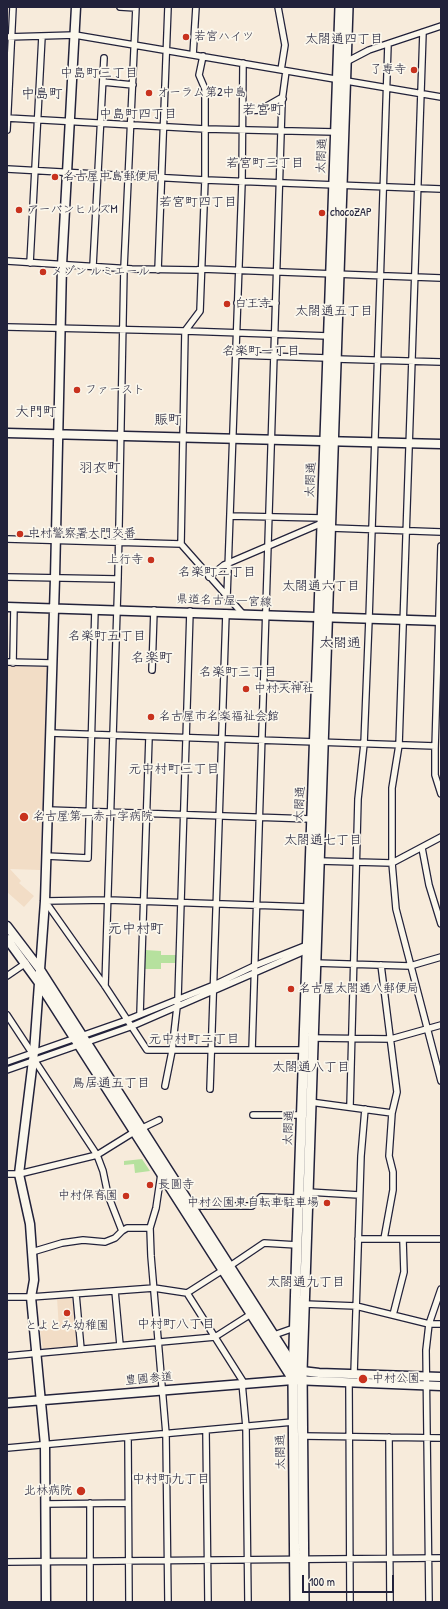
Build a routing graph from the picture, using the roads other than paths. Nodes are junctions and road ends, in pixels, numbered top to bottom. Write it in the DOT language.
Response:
graph roads {
  1 [pos="13,7"];
  2 [pos="76,7"];
  3 [pos="120,7"];
  4 [pos="168,7"];
  5 [pos="196,7"];
  6 [pos="278,7"];
  7 [pos="340,7"];
  8 [pos="348,7"];
  9 [pos="136,8"];
  10 [pos="441,26"];
  11 [pos="423,32"];
  12 [pos="75,35"];
  13 [pos="42,36"];
  14 [pos="10,37"];
  15 [pos="388,44"];
  16 [pos="135,45"];
  17 [pos="167,50"];
  18 [pos="193,55"];
  19 [pos="203,56"];
  20 [pos="104,58"];
  21 [pos="345,62"];
  22 [pos="243,63"];
  23 [pos="284,70"];
  24 [pos="341,80"];
  25 [pos="103,82"];
  26 [pos="133,85"];
  27 [pos="386,88"];
  28 [pos="422,94"];
  29 [pos="441,97"];
  30 [pos="283,99"];
  31 [pos="243,111"];
  32 [pos="7,118"];
  33 [pos="38,120"];
  34 [pos="70,122"];
  35 [pos="101,123"];
  36 [pos="131,125"];
  37 [pos="163,127"];
  38 [pos="205,129"];
  39 [pos="7,130"];
  40 [pos="243,130"];
  41 [pos="282,131"];
  42 [pos="335,132"];
  43 [pos="7,170"];
  44 [pos="36,171"];
  45 [pos="67,174"];
  46 [pos="99,175"];
  47 [pos="129,177"];
  48 [pos="161,178"];
  49 [pos="205,180"];
  50 [pos="242,182"];
  51 [pos="279,183"];
  52 [pos="338,186"];
  53 [pos="383,187"];
  54 [pos="418,188"];
  55 [pos="441,189"];
  56 [pos="7,262"];
  57 [pos="30,263"];
  58 [pos="62,265"];
  59 [pos="93,266"];
  60 [pos="124,268"];
  61 [pos="202,269"];
  62 [pos="158,270"];
  63 [pos="238,271"];
  64 [pos="278,272"];
  65 [pos="335,274"];
  66 [pos="380,276"];
  67 [pos="415,278"];
  68 [pos="441,278"];
  69 [pos="237,303"];
  70 [pos="276,303"];
  71 [pos="7,327"];
  72 [pos="60,328"];
  73 [pos="122,329"];
  74 [pos="185,331"];
  75 [pos="237,333"];
  76 [pos="275,334"];
  77 [pos="328,336"];
  78 [pos="236,355"];
  79 [pos="274,356"];
  80 [pos="332,358"];
  81 [pos="377,360"];
  82 [pos="411,361"];
  83 [pos="441,362"];
  84 [pos="7,433"];
  85 [pos="58,434"];
  86 [pos="120,435"];
  87 [pos="182,437"];
  88 [pos="233,438"];
  89 [pos="271,439"];
  90 [pos="329,440"];
  91 [pos="374,442"];
  92 [pos="409,443"];
  93 [pos="441,444"];
  94 [pos="230,516"];
  95 [pos="268,516"];
  96 [pos="322,520"];
  97 [pos="331,528"];
  98 [pos="372,529"];
  99 [pos="407,530"];
  100 [pos="441,532"];
  101 [pos="7,539"];
  102 [pos="56,540"];
  103 [pos="118,541"];
  104 [pos="180,544"];
  105 [pos="441,546"];
  106 [pos="267,547"];
  107 [pos="229,563"];
  108 [pos="7,577"];
  109 [pos="210,577"];
  110 [pos="55,578"];
  111 [pos="118,579"];
  112 [pos="228,597"];
  113 [pos="11,607"];
  114 [pos="54,608"];
  115 [pos="95,609"];
  116 [pos="117,609"];
  117 [pos="154,610"];
  118 [pos="190,612"];
  119 [pos="226,613"];
  120 [pos="242,613"];
  121 [pos="266,614"];
  122 [pos="324,616"];
  123 [pos="369,619"];
  124 [pos="404,620"];
  125 [pos="440,621"];
  126 [pos="10,662"];
  127 [pos="52,663"];
  128 [pos="152,670"];
  129 [pos="264,684"];
  130 [pos="316,686"];
  131 [pos="50,733"];
  132 [pos="91,734"];
  133 [pos="113,735"];
  134 [pos="149,737"];
  135 [pos="186,738"];
  136 [pos="222,739"];
  137 [pos="261,741"];
  138 [pos="319,743"];
  139 [pos="364,744"];
  140 [pos="399,745"];
  141 [pos="435,746"];
  142 [pos="441,794"];
  143 [pos="48,810"];
  144 [pos="89,812"];
  145 [pos="110,813"];
  146 [pos="147,814"];
  147 [pos="184,815"];
  148 [pos="219,816"];
  149 [pos="259,818"];
  150 [pos="311,819"];
  151 [pos="441,837"];
  152 [pos="422,848"];
  153 [pos="46,856"];
  154 [pos="319,861"];
  155 [pos="356,862"];
  156 [pos="392,863"];
  157 [pos="108,900"];
  158 [pos="45,901"];
  159 [pos="144,901"];
  160 [pos="181,902"];
  161 [pos="216,904"];
  162 [pos="256,905"];
  163 [pos="308,907"];
  164 [pos="441,924"];
  165 [pos="7,926"];
  166 [pos="7,939"];
  167 [pos="307,947"];
  168 [pos="441,957"];
  169 [pos="26,963"];
  170 [pos="311,963"];
  171 [pos="354,964"];
  172 [pos="381,965"];
  173 [pos="254,966"];
  174 [pos="410,966"];
  175 [pos="39,968"];
  176 [pos="254,974"];
  177 [pos="7,976"];
  178 [pos="39,983"];
  179 [pos="105,986"];
  180 [pos="214,988"];
  181 [pos="178,998"];
  182 [pos="177,1006"];
  183 [pos="140,1014"];
  184 [pos="7,1015"];
  185 [pos="127,1020"];
  186 [pos="441,1025"];
  187 [pos="130,1027"];
  188 [pos="427,1029"];
  189 [pos="312,1038"];
  190 [pos="352,1038"];
  191 [pos="391,1039"];
  192 [pos="80,1040"];
  193 [pos="212,1050"];
  194 [pos="252,1050"];
  195 [pos="303,1050"];
  196 [pos="172,1051"];
  197 [pos="34,1057"];
  198 [pos="7,1062"];
  199 [pos="7,1070"];
  200 [pos="441,1081"];
  201 [pos="165,1086"];
  202 [pos="210,1089"];
  203 [pos="310,1102"];
  204 [pos="350,1106"];
  205 [pos="365,1109"];
  206 [pos="392,1113"];
  207 [pos="253,1115"];
  208 [pos="301,1115"];
  209 [pos="159,1120"];
  210 [pos="143,1128"];
  211 [pos="134,1132"];
  212 [pos="97,1156"];
  213 [pos="7,1174"];
  214 [pos="19,1174"];
  215 [pos="161,1174"];
  216 [pos="308,1192"];
  217 [pos="360,1195"];
  218 [pos="298,1198"];
  219 [pos="192,1206"];
  220 [pos="150,1228"];
  221 [pos="122,1231"];
  222 [pos="358,1239"];
  223 [pos="384,1239"];
  224 [pos="441,1239"];
  225 [pos="403,1240"];
  226 [pos="297,1245"];
  227 [pos="32,1252"];
  228 [pos="226,1268"];
  229 [pos="154,1288"];
  230 [pos="441,1289"];
  231 [pos="115,1291"];
  232 [pos="187,1293"];
  233 [pos="76,1294"];
  234 [pos="7,1297"];
  235 [pos="31,1297"];
  236 [pos="304,1304"];
  237 [pos="356,1306"];
  238 [pos="251,1314"];
  239 [pos="393,1315"];
  240 [pos="429,1324"];
  241 [pos="441,1324"];
  242 [pos="294,1328"];
  243 [pos="274,1335"];
  244 [pos="215,1337"];
  245 [pos="159,1342"];
  246 [pos="120,1346"];
  247 [pos="81,1349"];
  248 [pos="36,1353"];
  249 [pos="7,1356"];
  250 [pos="294,1365"];
  251 [pos="354,1374"];
  252 [pos="299,1377"];
  253 [pos="426,1377"];
  254 [pos="441,1377"];
  255 [pos="243,1383"];
  256 [pos="349,1383"];
  257 [pos="427,1385"];
  258 [pos="441,1386"];
  259 [pos="163,1390"];
  260 [pos="40,1400"];
  261 [pos="7,1403"];
  262 [pos="293,1422"];
  263 [pos="246,1427"];
  264 [pos="206,1431"];
  265 [pos="166,1434"];
  266 [pos="303,1436"];
  267 [pos="350,1436"];
  268 [pos="389,1437"];
  269 [pos="128,1438"];
  270 [pos="427,1438"];
  271 [pos="441,1438"];
  272 [pos="44,1445"];
  273 [pos="7,1448"];
  274 [pos="90,1503"];
  275 [pos="128,1503"];
  276 [pos="45,1504"];
  277 [pos="428,1558"];
  278 [pos="441,1558"];
  279 [pos="299,1559"];
  280 [pos="350,1559"];
  281 [pos="390,1559"];
  282 [pos="208,1560"];
  283 [pos="247,1560"];
  284 [pos="129,1561"];
  285 [pos="168,1561"];
  286 [pos="7,1562"];
  287 [pos="45,1562"];
  288 [pos="90,1562"];
  289 [pos="46,1602"];
  290 [pos="90,1602"];
  291 [pos="129,1602"];
  292 [pos="168,1602"];
  293 [pos="208,1602"];
  294 [pos="248,1602"];
  295 [pos="295,1602"];
  296 [pos="304,1602"];
  297 [pos="350,1602"];
  298 [pos="390,1602"];
  299 [pos="429,1602"];
  1 -- 14 [label="street"];
  2 -- 12 [label="street"];
  3 -- 9 [label="street"];
  4 -- 17 [label="street"];
  5 -- 18 [label="street"];
  6 -- 23 [label="street"];
  7 -- 24 [label="main road, 太閤通"];
  8 -- 21 [label="main road, 太閤通"];
  9 -- 16 [label="street"];
  10 -- 11 [label="street"];
  11 -- 15 [label="street"];
  11 -- 28 [label="street"];
  12 -- 13 [label="street"];
  12 -- 16 [label="street"];
  12 -- 34 [label="street"];
  13 -- 14 [label="street"];
  13 -- 33 [label="street"];
  14 -- 32 [label="street"];
  15 -- 21 [label="street"];
  15 -- 27 [label="street"];
  16 -- 17 [label="street"];
  16 -- 26 [label="street"];
  17 -- 18 [label="street"];
  17 -- 37 [label="street"];
  18 -- 19 [label="street"];
  19 -- 22 [label="street"];
  19 -- 38 [label="street"];
  20 -- 25 [label="street"];
  21 -- 24 [label="main road, 太閤通"];
  22 -- 23 [label="street"];
  22 -- 31 [label="street"];
  23 -- 24 [label="street"];
  23 -- 30 [label="street"];
  24 -- 27 [label="street"];
  24 -- 42 [label="main road, 太閤通"];
  24 -- 52 [label="main road, 太閤通"];
  25 -- 26 [label="street"];
  25 -- 35 [label="street"];
  26 -- 36 [label="street"];
  27 -- 28 [label="street"];
  27 -- 53 [label="street"];
  28 -- 29 [label="street"];
  28 -- 54 [label="street"];
  30 -- 31 [label="street"];
  30 -- 41 [label="street"];
  31 -- 40 [label="street"];
  32 -- 33 [label="street"];
  32 -- 39 [label="street"];
  33 -- 34 [label="street"];
  33 -- 44 [label="street"];
  34 -- 35 [label="street"];
  34 -- 45 [label="street"];
  35 -- 36 [label="street"];
  35 -- 46 [label="street"];
  36 -- 37 [label="street"];
  36 -- 47 [label="street"];
  37 -- 38 [label="street"];
  37 -- 48 [label="street"];
  38 -- 40 [label="street"];
  38 -- 49 [label="street"];
  40 -- 41 [label="street"];
  40 -- 50 [label="street"];
  41 -- 42 [label="street"];
  41 -- 51 [label="street"];
  42 -- 52 [label="main road, 太閤通"];
  43 -- 44 [label="street"];
  44 -- 45 [label="street"];
  44 -- 57 [label="street"];
  45 -- 46 [label="street"];
  45 -- 58 [label="street"];
  46 -- 47 [label="street"];
  46 -- 59 [label="street"];
  47 -- 48 [label="street"];
  47 -- 60 [label="street"];
  48 -- 49 [label="street"];
  48 -- 62 [label="street"];
  49 -- 50 [label="street"];
  49 -- 61 [label="street"];
  50 -- 51 [label="street"];
  50 -- 63 [label="street"];
  51 -- 52 [label="street"];
  51 -- 64 [label="street"];
  52 -- 53 [label="street"];
  52 -- 65 [label="main road, 太閤通"];
  53 -- 54 [label="street"];
  53 -- 66 [label="street"];
  54 -- 55 [label="street"];
  54 -- 67 [label="street"];
  56 -- 57 [label="street"];
  57 -- 58 [label="street"];
  58 -- 59 [label="street"];
  58 -- 72 [label="street"];
  59 -- 60 [label="street"];
  60 -- 62 [label="street"];
  60 -- 73 [label="street"];
  61 -- 62 [label="street"];
  61 -- 63 [label="street"];
  61 -- 74 [label="street"];
  63 -- 64 [label="street"];
  63 -- 69 [label="street"];
  64 -- 65 [label="street"];
  64 -- 70 [label="street"];
  65 -- 66 [label="street"];
  65 -- 77 [label="main road, 太閤通"];
  65 -- 80 [label="main road, 太閤通"];
  66 -- 67 [label="street"];
  66 -- 81 [label="street"];
  67 -- 68 [label="street"];
  67 -- 82 [label="street"];
  69 -- 70 [label="street"];
  69 -- 75 [label="street"];
  70 -- 76 [label="street"];
  71 -- 72 [label="street"];
  72 -- 73 [label="street"];
  72 -- 85 [label="street"];
  73 -- 74 [label="street"];
  73 -- 86 [label="street"];
  74 -- 75 [label="street"];
  74 -- 87 [label="street"];
  75 -- 76 [label="street"];
  75 -- 78 [label="street"];
  76 -- 77 [label="street"];
  76 -- 79 [label="street"];
  77 -- 80 [label="main road, 太閤通"];
  78 -- 79 [label="street"];
  78 -- 88 [label="street"];
  79 -- 80 [label="street"];
  79 -- 89 [label="street"];
  80 -- 81 [label="street"];
  80 -- 90 [label="main road, 太閤通"];
  81 -- 82 [label="street"];
  81 -- 91 [label="street"];
  82 -- 83 [label="street"];
  82 -- 92 [label="street"];
  84 -- 85 [label="street"];
  85 -- 86 [label="street"];
  85 -- 102 [label="street"];
  86 -- 87 [label="street"];
  86 -- 103 [label="street"];
  87 -- 88 [label="street"];
  87 -- 104 [label="street"];
  88 -- 89 [label="street"];
  88 -- 94 [label="street"];
  89 -- 90 [label="street"];
  89 -- 95 [label="street"];
  90 -- 91 [label="street"];
  90 -- 96 [label="main road, 太閤通"];
  90 -- 97 [label="main road, 太閤通"];
  91 -- 92 [label="street"];
  91 -- 98 [label="street"];
  92 -- 93 [label="street"];
  92 -- 99 [label="street"];
  94 -- 95 [label="street"];
  94 -- 107 [label="street"];
  95 -- 96 [label="street"];
  95 -- 106 [label="street"];
  96 -- 106 [label="street"];
  96 -- 122 [label="main road, 太閤通"];
  97 -- 98 [label="street"];
  97 -- 122 [label="main road, 太閤通"];
  98 -- 99 [label="street"];
  98 -- 123 [label="street"];
  99 -- 100 [label="street"];
  99 -- 124 [label="street"];
  101 -- 102 [label="street"];
  102 -- 103 [label="street"];
  102 -- 110 [label="street"];
  103 -- 104 [label="street"];
  103 -- 111 [label="street"];
  104 -- 109 [label="street"];
  105 -- 125 [label="street"];
  106 -- 107 [label="street"];
  106 -- 121 [label="street"];
  107 -- 109 [label="street"];
  107 -- 112 [label="street"];
  108 -- 110 [label="street"];
  109 -- 112 [label="street"];
  110 -- 111 [label="street"];
  110 -- 114 [label="street"];
  111 -- 116 [label="street"];
  112 -- 120 [label="street"];
  113 -- 114 [label="street, 県道名古屋一宮線"];
  113 -- 126 [label="street"];
  114 -- 115 [label="street, 県道名古屋一宮線"];
  114 -- 127 [label="street"];
  115 -- 116 [label="street, 県道名古屋一宮線"];
  115 -- 132 [label="street"];
  116 -- 117 [label="street, 県道名古屋一宮線"];
  116 -- 133 [label="street"];
  117 -- 118 [label="street, 県道名古屋一宮線"];
  117 -- 128 [label="street"];
  118 -- 119 [label="street, 県道名古屋一宮線"];
  118 -- 135 [label="street"];
  119 -- 120 [label="street, 県道名古屋一宮線"];
  119 -- 136 [label="street"];
  120 -- 121 [label="street, 県道名古屋一宮線"];
  121 -- 122 [label="street, 県道名古屋一宮線"];
  121 -- 129 [label="street"];
  122 -- 123 [label="street, 県道名古屋一宮線"];
  122 -- 130 [label="main road, 太閤通"];
  122 -- 138 [label="main road, 太閤通"];
  123 -- 124 [label="street, 県道名古屋一宮線"];
  123 -- 139 [label="street"];
  124 -- 125 [label="street, 県道名古屋一宮線"];
  124 -- 140 [label="street"];
  125 -- 141 [label="street"];
  126 -- 127 [label="street"];
  127 -- 131 [label="street"];
  129 -- 130 [label="street"];
  129 -- 137 [label="street"];
  130 -- 138 [label="main road, 太閤通"];
  131 -- 132 [label="street"];
  131 -- 143 [label="street"];
  132 -- 133 [label="street"];
  132 -- 144 [label="street"];
  133 -- 134 [label="street"];
  133 -- 145 [label="street"];
  134 -- 135 [label="street"];
  134 -- 146 [label="street"];
  135 -- 136 [label="street"];
  135 -- 147 [label="street"];
  136 -- 137 [label="street"];
  136 -- 148 [label="street"];
  137 -- 138 [label="street"];
  137 -- 149 [label="street"];
  138 -- 139 [label="street"];
  138 -- 150 [label="main road, 太閤通"];
  138 -- 154 [label="main road, 太閤通"];
  139 -- 140 [label="street"];
  139 -- 155 [label="street"];
  140 -- 141 [label="street"];
  140 -- 156 [label="street"];
  141 -- 142 [label="street"];
  143 -- 144 [label="street"];
  143 -- 153 [label="street"];
  144 -- 145 [label="street"];
  144 -- 153 [label="street"];
  145 -- 146 [label="street"];
  145 -- 157 [label="street"];
  146 -- 147 [label="street"];
  146 -- 159 [label="street"];
  147 -- 148 [label="street"];
  147 -- 160 [label="street"];
  148 -- 149 [label="street"];
  148 -- 161 [label="street"];
  149 -- 150 [label="street"];
  149 -- 162 [label="street"];
  150 -- 163 [label="main road, 太閤通"];
  151 -- 152 [label="street"];
  152 -- 156 [label="street"];
  152 -- 164 [label="street"];
  153 -- 158 [label="street"];
  154 -- 155 [label="street"];
  154 -- 170 [label="main road, 太閤通"];
  155 -- 156 [label="street"];
  155 -- 171 [label="street"];
  156 -- 174 [label="street"];
  157 -- 158 [label="street"];
  157 -- 159 [label="street"];
  157 -- 179 [label="street"];
  158 -- 175 [label="street"];
  158 -- 179 [label="street"];
  159 -- 160 [label="street"];
  159 -- 183 [label="street"];
  160 -- 161 [label="street"];
  160 -- 181 [label="street"];
  161 -- 162 [label="street"];
  161 -- 180 [label="street"];
  162 -- 163 [label="street"];
  162 -- 173 [label="street"];
  163 -- 167 [label="main road, 太閤通"];
  165 -- 175 [label="street"];
  166 -- 169 [label="street"];
  167 -- 170 [label="main road, 太閤通"];
  167 -- 173 [label="street"];
  167 -- 176 [label="street"];
  168 -- 174 [label="street"];
  169 -- 177 [label="street"];
  169 -- 178 [label="street"];
  170 -- 171 [label="street"];
  170 -- 189 [label="main road, 太閤通"];
  170 -- 195 [label="main road, 太閤通"];
  171 -- 172 [label="street"];
  171 -- 190 [label="street"];
  172 -- 174 [label="street"];
  172 -- 191 [label="street"];
  173 -- 176 [label="street"];
  173 -- 180 [label="street"];
  174 -- 188 [label="street"];
  175 -- 178 [label="street"];
  175 -- 192 [label="street"];
  176 -- 180 [label="street"];
  176 -- 194 [label="street"];
  178 -- 192 [label="street"];
  178 -- 197 [label="street"];
  179 -- 185 [label="street"];
  180 -- 181 [label="street"];
  180 -- 182 [label="street"];
  180 -- 193 [label="street"];
  181 -- 182 [label="street"];
  181 -- 183 [label="street"];
  182 -- 187 [label="street"];
  182 -- 196 [label="street"];
  183 -- 185 [label="street"];
  184 -- 197 [label="street"];
  185 -- 187 [label="street"];
  185 -- 192 [label="street"];
  186 -- 188 [label="street"];
  187 -- 192 [label="street"];
  187 -- 196 [label="street"];
  188 -- 191 [label="street"];
  188 -- 200 [label="street"];
  189 -- 190 [label="street"];
  189 -- 203 [label="main road, 太閤通"];
  190 -- 191 [label="street"];
  190 -- 204 [label="street"];
  191 -- 206 [label="street"];
  192 -- 197 [label="street"];
  192 -- 210 [label="street"];
  192 -- 211 [label="street"];
  193 -- 194 [label="street"];
  193 -- 196 [label="street"];
  193 -- 202 [label="street"];
  194 -- 195 [label="street"];
  195 -- 208 [label="main road, 太閤通"];
  196 -- 201 [label="street"];
  197 -- 198 [label="street"];
  197 -- 199 [label="street"];
  197 -- 212 [label="street"];
  197 -- 214 [label="street"];
  203 -- 204 [label="street"];
  203 -- 216 [label="main road, 太閤通"];
  204 -- 205 [label="street"];
  205 -- 206 [label="street"];
  205 -- 217 [label="street"];
  206 -- 223 [label="street"];
  207 -- 208 [label="street"];
  208 -- 218 [label="main road, 太閤通"];
  209 -- 210 [label="street"];
  210 -- 211 [label="street"];
  210 -- 219 [label="street"];
  211 -- 212 [label="street"];
  211 -- 215 [label="street"];
  212 -- 214 [label="street"];
  212 -- 221 [label="street"];
  213 -- 214 [label="street"];
  214 -- 227 [label="street"];
  215 -- 220 [label="street"];
  215 -- 228 [label="street"];
  216 -- 217 [label="street"];
  216 -- 218 [label="street"];
  216 -- 236 [label="main road, 太閤通"];
  217 -- 222 [label="street"];
  218 -- 219 [label="street"];
  218 -- 226 [label="main road, 太閤通"];
  219 -- 228 [label="street"];
  220 -- 221 [label="street"];
  220 -- 229 [label="street"];
  221 -- 227 [label="street"];
  222 -- 223 [label="street"];
  222 -- 237 [label="street"];
  223 -- 225 [label="street"];
  224 -- 225 [label="street"];
  225 -- 239 [label="street"];
  226 -- 228 [label="street"];
  226 -- 242 [label="main road, 太閤通"];
  227 -- 235 [label="street"];
  228 -- 232 [label="street"];
  228 -- 238 [label="street"];
  228 -- 243 [label="street"];
  229 -- 231 [label="street"];
  229 -- 232 [label="street"];
  229 -- 245 [label="street"];
  230 -- 240 [label="street"];
  231 -- 233 [label="street"];
  231 -- 246 [label="street"];
  232 -- 244 [label="street"];
  233 -- 235 [label="street"];
  233 -- 247 [label="street"];
  234 -- 235 [label="street"];
  235 -- 248 [label="street"];
  236 -- 237 [label="street"];
  236 -- 252 [label="main road, 太閤通"];
  237 -- 239 [label="street"];
  237 -- 251 [label="street"];
  238 -- 244 [label="street"];
  238 -- 252 [label="street"];
  239 -- 240 [label="street"];
  240 -- 241 [label="street"];
  240 -- 253 [label="street"];
  242 -- 243 [label="street"];
  242 -- 250 [label="main road, 太閤通"];
  243 -- 250 [label="street"];
  244 -- 245 [label="street"];
  244 -- 255 [label="street"];
  245 -- 246 [label="street"];
  245 -- 259 [label="street"];
  246 -- 247 [label="street"];
  247 -- 248 [label="street"];
  248 -- 249 [label="street"];
  248 -- 260 [label="street"];
  250 -- 252 [label="main road, 太閤通"];
  251 -- 252 [label="street"];
  251 -- 253 [label="street"];
  252 -- 255 [label="street, 豊國参道"];
  252 -- 256 [label="street"];
  252 -- 262 [label="main road, 太閤通"];
  252 -- 266 [label="main road, 太閤通"];
  253 -- 254 [label="street"];
  253 -- 257 [label="street"];
  255 -- 259 [label="street, 豊國参道"];
  255 -- 263 [label="street"];
  256 -- 257 [label="street"];
  256 -- 267 [label="street"];
  257 -- 258 [label="street"];
  257 -- 270 [label="street"];
  259 -- 260 [label="street, 豊國参道"];
  259 -- 265 [label="street"];
  260 -- 261 [label="street, 豊國参道"];
  260 -- 272 [label="street"];
  262 -- 263 [label="street"];
  262 -- 279 [label="main road, 太閤通"];
  263 -- 264 [label="street"];
  263 -- 283 [label="street"];
  264 -- 265 [label="street"];
  264 -- 282 [label="street"];
  265 -- 269 [label="street"];
  265 -- 285 [label="street"];
  266 -- 267 [label="street"];
  266 -- 279 [label="main road, 太閤通"];
  267 -- 268 [label="street"];
  267 -- 280 [label="street"];
  268 -- 270 [label="street"];
  268 -- 281 [label="street"];
  269 -- 272 [label="street"];
  269 -- 275 [label="street"];
  270 -- 271 [label="street"];
  270 -- 277 [label="street"];
  272 -- 273 [label="street"];
  272 -- 276 [label="street"];
  274 -- 275 [label="street"];
  274 -- 276 [label="street"];
  274 -- 288 [label="street"];
  275 -- 284 [label="street"];
  276 -- 287 [label="street"];
  277 -- 278 [label="street"];
  277 -- 281 [label="street"];
  277 -- 299 [label="street"];
  279 -- 280 [label="street"];
  279 -- 283 [label="street"];
  279 -- 295 [label="main road, 太閤通"];
  279 -- 296 [label="main road, 太閤通"];
  280 -- 281 [label="street"];
  280 -- 297 [label="street"];
  281 -- 298 [label="street"];
  282 -- 283 [label="street"];
  282 -- 285 [label="street"];
  282 -- 293 [label="street"];
  283 -- 294 [label="street"];
  284 -- 285 [label="street"];
  284 -- 288 [label="street"];
  284 -- 291 [label="street"];
  285 -- 292 [label="street"];
  286 -- 287 [label="street"];
  287 -- 288 [label="street"];
  287 -- 289 [label="street"];
  288 -- 290 [label="street"];
}
